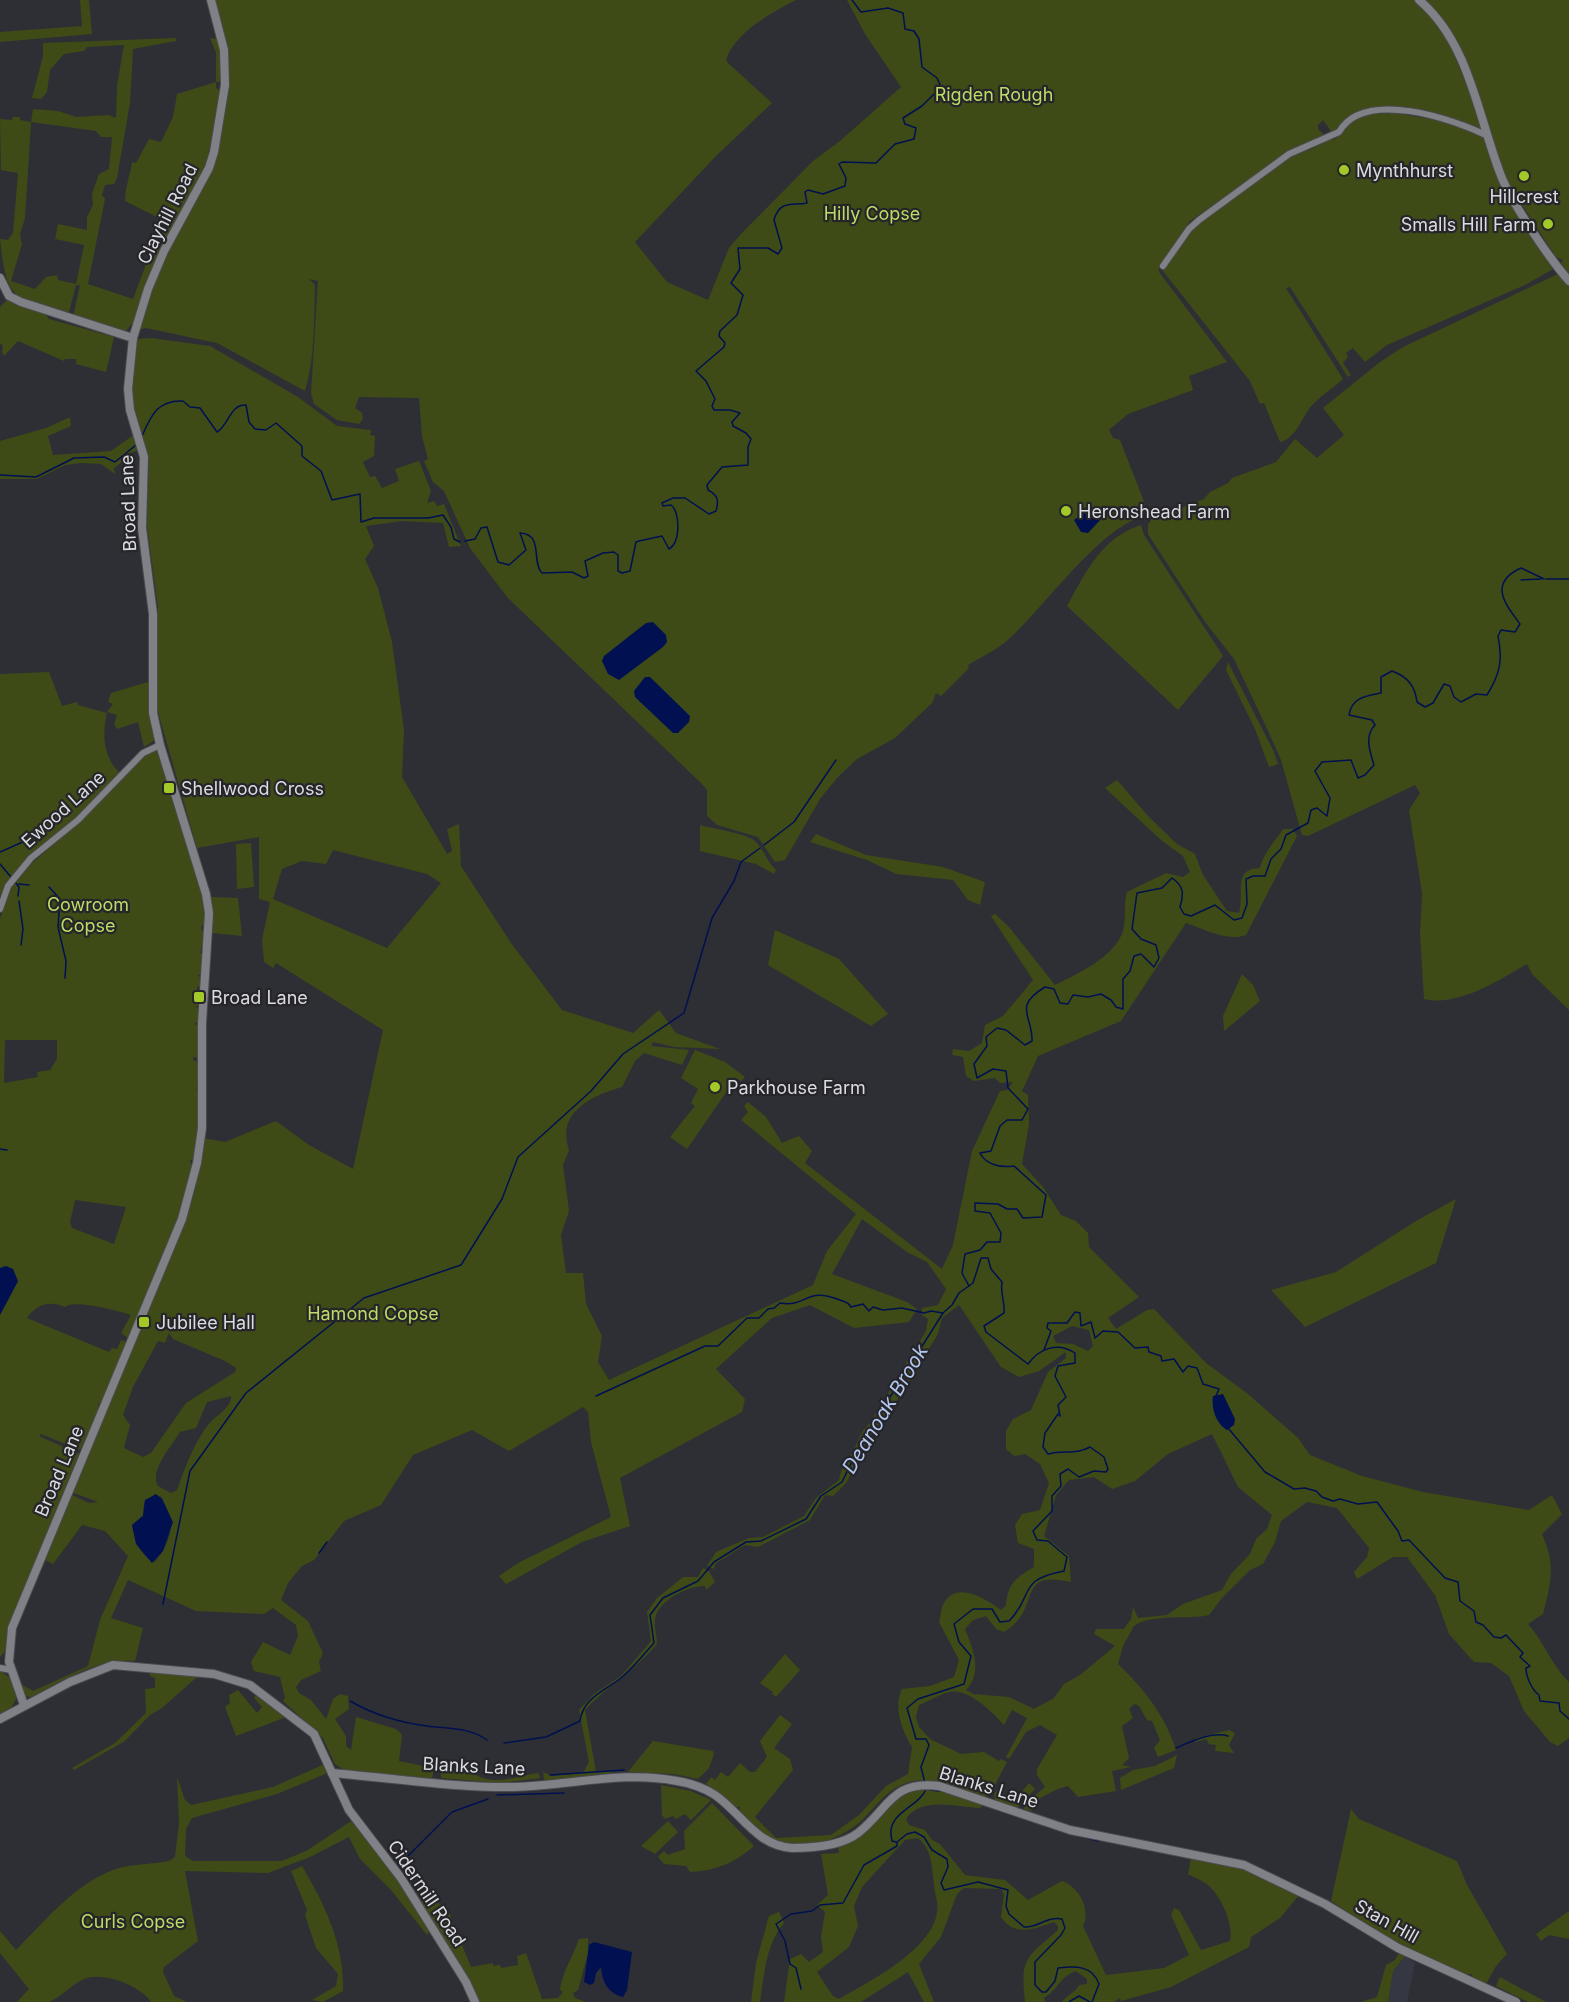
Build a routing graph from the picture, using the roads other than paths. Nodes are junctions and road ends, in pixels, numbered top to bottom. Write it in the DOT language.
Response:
graph roads {
  1 [pos="211,0"];
  2 [pos="1419,0"];
  3 [pos="1488,136"];
  4 [pos="1163,266"];
  5 [pos="0,278"];
  6 [pos="1569,281"];
  7 [pos="134,336"];
  8 [pos="160,745"];
  9 [pos="0,909"];
  10 [pos="0,1668"];
  11 [pos="11,1670"];
  12 [pos="24,1705"];
  13 [pos="0,1719"];
  14 [pos="332,1773"];
  15 [pos="1244,1865"];
  16 [pos="475,2002"];
  17 [pos="1516,2002"];
  1 -- 7 [label="street, Clayhill Road"];
  2 -- 3 [label="street"];
  3 -- 4 [label="street"];
  3 -- 6 [label="street"];
  5 -- 7 [label="street"];
  7 -- 8 [label="street, Broad Lane"];
  8 -- 9 [label="street, Ewood Lane"];
  8 -- 11 [label="street, Broad Lane"];
  10 -- 11 [label="street"];
  11 -- 12 [label="street, Broad Lane"];
  12 -- 13 [label="street, Cidermill Road"];
  12 -- 14 [label="street, Cidermill Road"];
  14 -- 15 [label="street, Blanks Lane"];
  14 -- 16 [label="street, Cidermill Road"];
  15 -- 17 [label="street, Stan Hill"];
}
